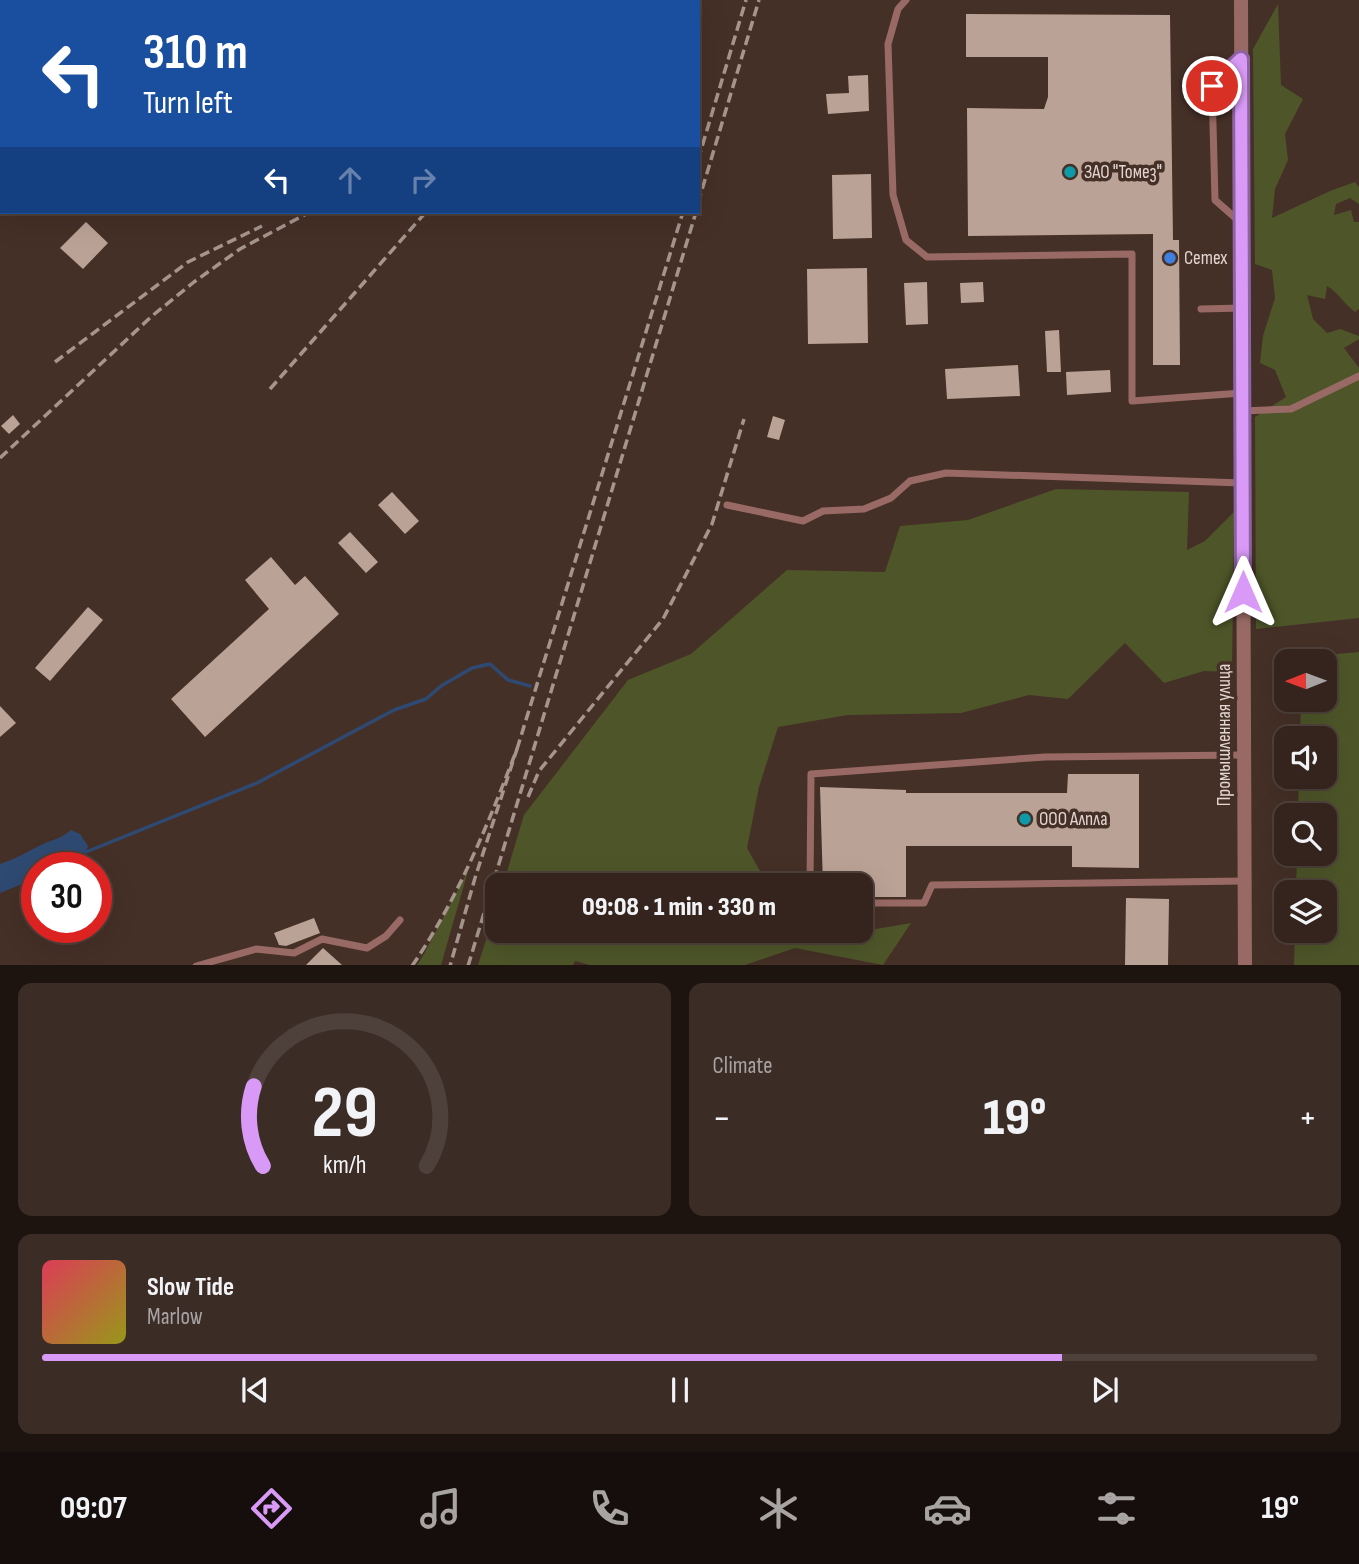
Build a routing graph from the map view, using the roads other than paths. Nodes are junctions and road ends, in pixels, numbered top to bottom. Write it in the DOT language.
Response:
graph roads {
  1 [pos="906,0"];
  2 [pos="1241,0"];
  3 [pos="1241,59"];
  4 [pos="1242,223"];
  5 [pos="1242,308"];
  6 [pos="1201,309"];
  7 [pos="1359,376"];
  8 [pos="1242,393"];
  9 [pos="1242,411"];
  10 [pos="1242,483"];
  11 [pos="727,505"];
  12 [pos="1243,755"];
  13 [pos="810,873"];
  14 [pos="1244,881"];
  15 [pos="873,903"];
  16 [pos="400,920"];
  17 [pos="227,961"];
  18 [pos="196,965"];
  19 [pos="1245,965"];
  1 -- 8 [label="lane"];
  2 -- 3 [label="street, Промышленная улица"];
  3 -- 4 [label="street, Промышленная улица"];
  3 -- 4 [label="lane"];
  4 -- 5 [label="street, Промышленная улица"];
  5 -- 6 [label="lane"];
  5 -- 8 [label="street, Промышленная улица"];
  7 -- 9 [label="lane"];
  8 -- 9 [label="street, Промышленная улица"];
  9 -- 10 [label="street, Промышленная улица"];
  10 -- 11 [label="lane"];
  10 -- 12 [label="street, Промышленная улица"];
  12 -- 13 [label="lane"];
  12 -- 14 [label="street, Промышленная улица"];
  14 -- 15 [label="lane"];
  14 -- 19 [label="street, Промышленная улица"];
  16 -- 17 [label="lane"];
  17 -- 18 [label="lane"];
}
